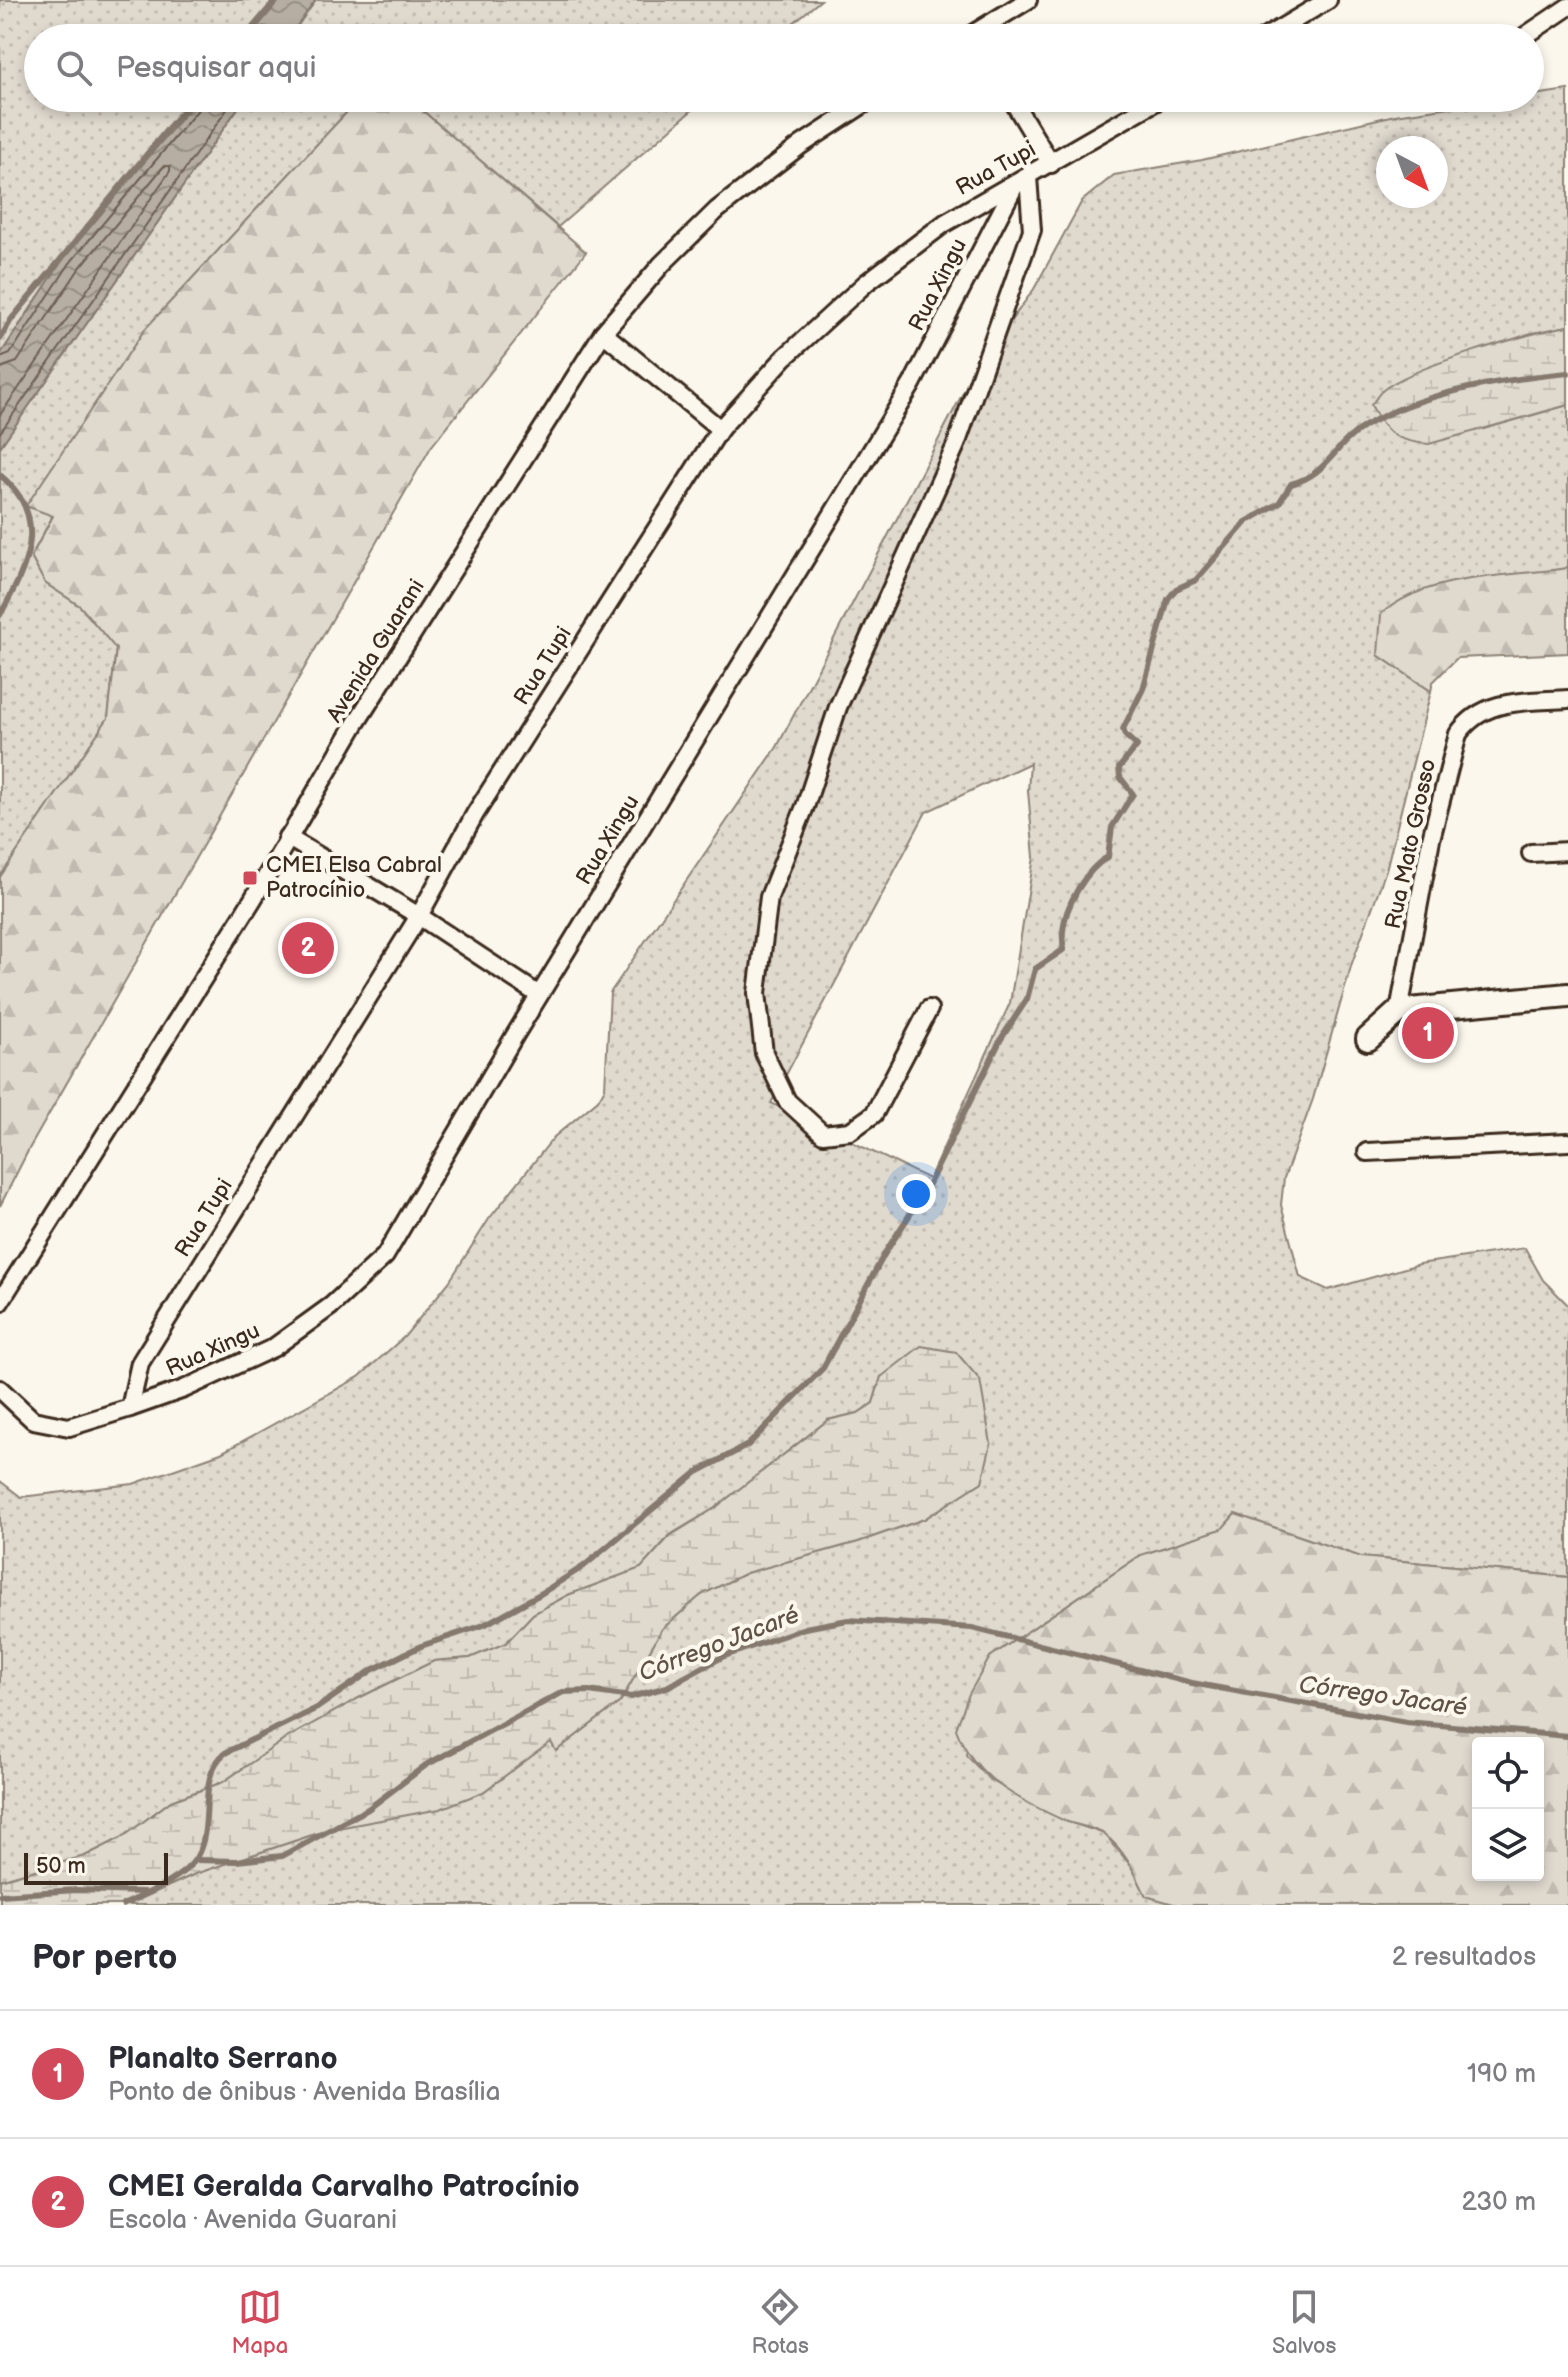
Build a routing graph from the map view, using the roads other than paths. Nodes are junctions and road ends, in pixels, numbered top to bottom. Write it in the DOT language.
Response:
graph roads {
  1 [pos="1028,0"];
  2 [pos="1328,0"];
  3 [pos="1568,7"];
  4 [pos="991,24"];
  5 [pos="1288,24"];
  6 [pos="1543,24"];
  7 [pos="852,112"];
  8 [pos="1019,112"];
  9 [pos="1138,112"];
  10 [pos="1051,164"];
  11 [pos="1022,181"];
  12 [pos="603,333"];
  13 [pos="720,429"];
  14 [pos="1568,699"];
  15 [pos="287,837"];
  16 [pos="1568,851"];
  17 [pos="1531,853"];
  18 [pos="419,916"];
  19 [pos="539,995"];
  20 [pos="1568,995"];
  21 [pos="929,1009"];
  22 [pos="1399,1011"];
  23 [pos="1368,1039"];
  24 [pos="1568,1142"];
  25 [pos="1367,1152"];
  26 [pos="0,1302"];
  27 [pos="0,1389"];
  28 [pos="130,1408"];
  1 -- 4 [label="street"];
  2 -- 5 [label="street"];
  3 -- 6 [label="street"];
  7 -- 12 [label="street, Avenida Guarani"];
  8 -- 10 [label="street"];
  9 -- 10 [label="street, Rua Tupi"];
  10 -- 11 [label="street, Rua Tupi"];
  11 -- 13 [label="street, Rua Tupi"];
  11 -- 19 [label="street, Rua Xingu"];
  11 -- 21 [label="street"];
  12 -- 13 [label="street"];
  12 -- 15 [label="street, Avenida Guarani"];
  13 -- 18 [label="street, Rua Tupi"];
  14 -- 22 [label="street, Rua Mato Grosso"];
  15 -- 18 [label="street"];
  15 -- 26 [label="street, Avenida Guarani"];
  16 -- 17 [label="street"];
  18 -- 19 [label="street"];
  18 -- 28 [label="street, Rua Tupi"];
  19 -- 28 [label="street, Rua Xingu"];
  20 -- 22 [label="street"];
  22 -- 23 [label="street"];
  24 -- 25 [label="street"];
  27 -- 28 [label="street"];
}
